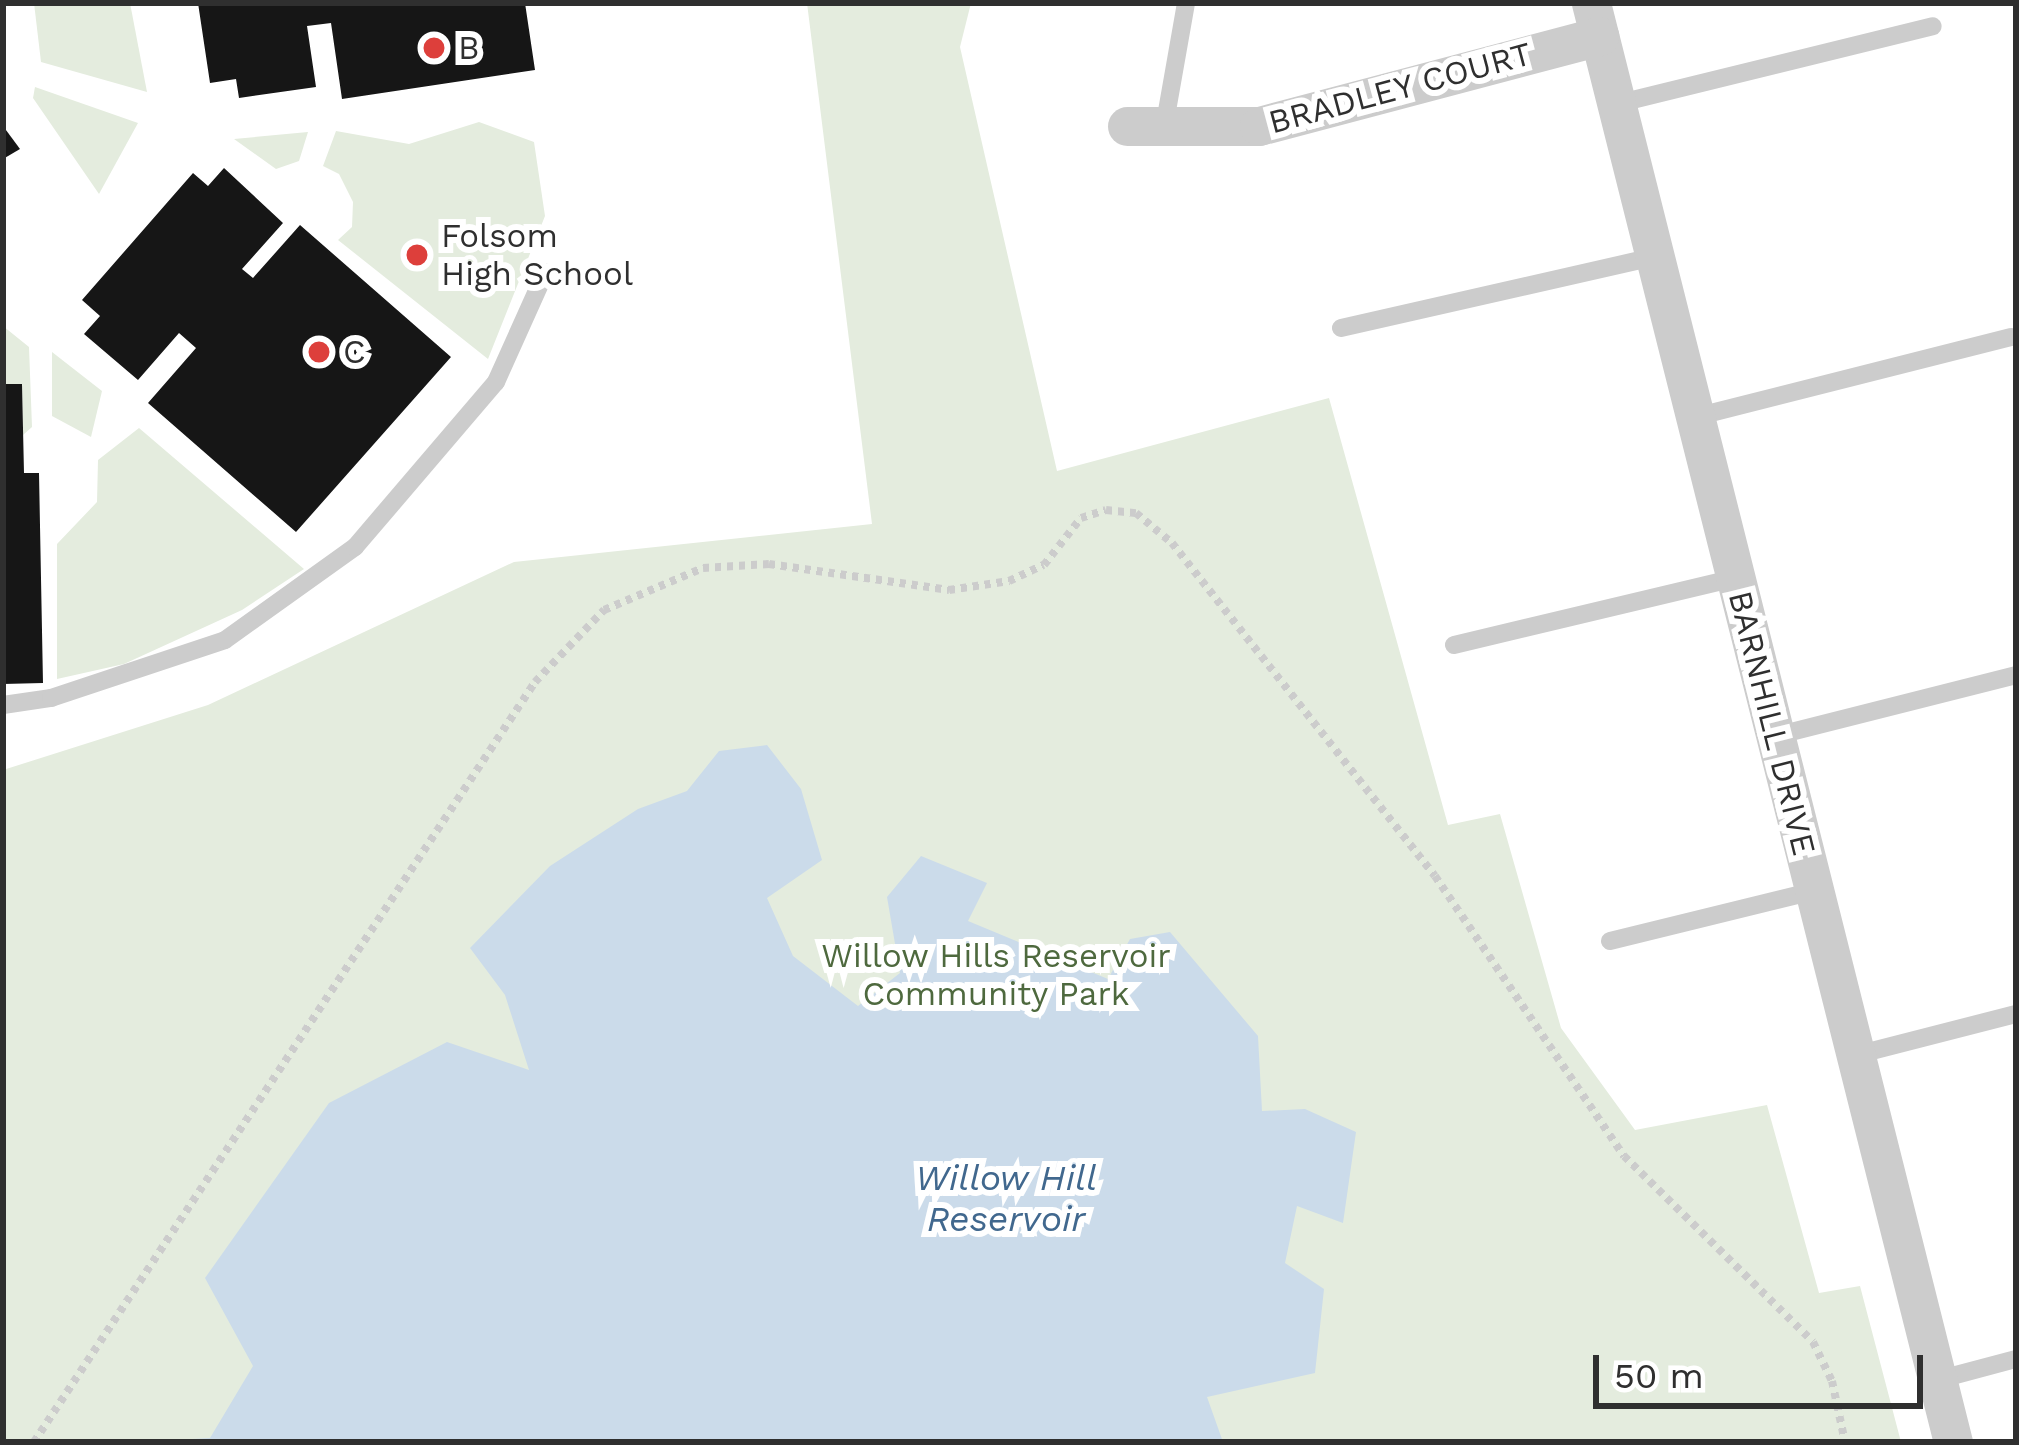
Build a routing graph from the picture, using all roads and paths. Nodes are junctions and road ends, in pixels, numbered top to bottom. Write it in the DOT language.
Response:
graph roads {
  1 [pos="1186,3"];
  2 [pos="1595,19"];
  3 [pos="1933,26"];
  4 [pos="1616,104"];
  5 [pos="1146,127"];
  6 [pos="1654,257"];
  7 [pos="545,273"];
  8 [pos="1341,328"];
  9 [pos="2011,337"];
  10 [pos="1695,417"];
  11 [pos="1735,578"];
  12 [pos="1454,644"];
  13 [pos="2016,675"];
  14 [pos="3,705"];
  15 [pos="1775,736"];
  16 [pos="1814,891"];
  17 [pos="1610,941"];
  18 [pos="2016,1014"];
  19 [pos="1856,1055"];
  20 [pos="2016,1359"];
  21 [pos="1937,1380"];
  22 [pos="34,1442"];
  23 [pos="1845,1442"];
  24 [pos="1953,1442"];
  1 -- 5 [label="lane"];
  2 -- 4 [label="street, BARNHILL DRIVE"];
  2 -- 5 [label="street, BRADLEY COURT"];
  3 -- 4 [label="lane"];
  4 -- 6 [label="street, BARNHILL DRIVE"];
  6 -- 8 [label="lane"];
  6 -- 10 [label="street, BARNHILL DRIVE"];
  7 -- 14 [label="lane"];
  9 -- 10 [label="lane"];
  10 -- 11 [label="street, BARNHILL DRIVE"];
  11 -- 12 [label="lane"];
  11 -- 15 [label="street, BARNHILL DRIVE"];
  13 -- 15 [label="lane"];
  15 -- 16 [label="street, BARNHILL DRIVE"];
  16 -- 17 [label="lane"];
  16 -- 19 [label="street, BARNHILL DRIVE"];
  18 -- 19 [label="lane"];
  19 -- 21 [label="street, BARNHILL DRIVE"];
  20 -- 21 [label="lane"];
  21 -- 24 [label="street, BARNHILL DRIVE"];
  22 -- 23 [label="path"];
}
